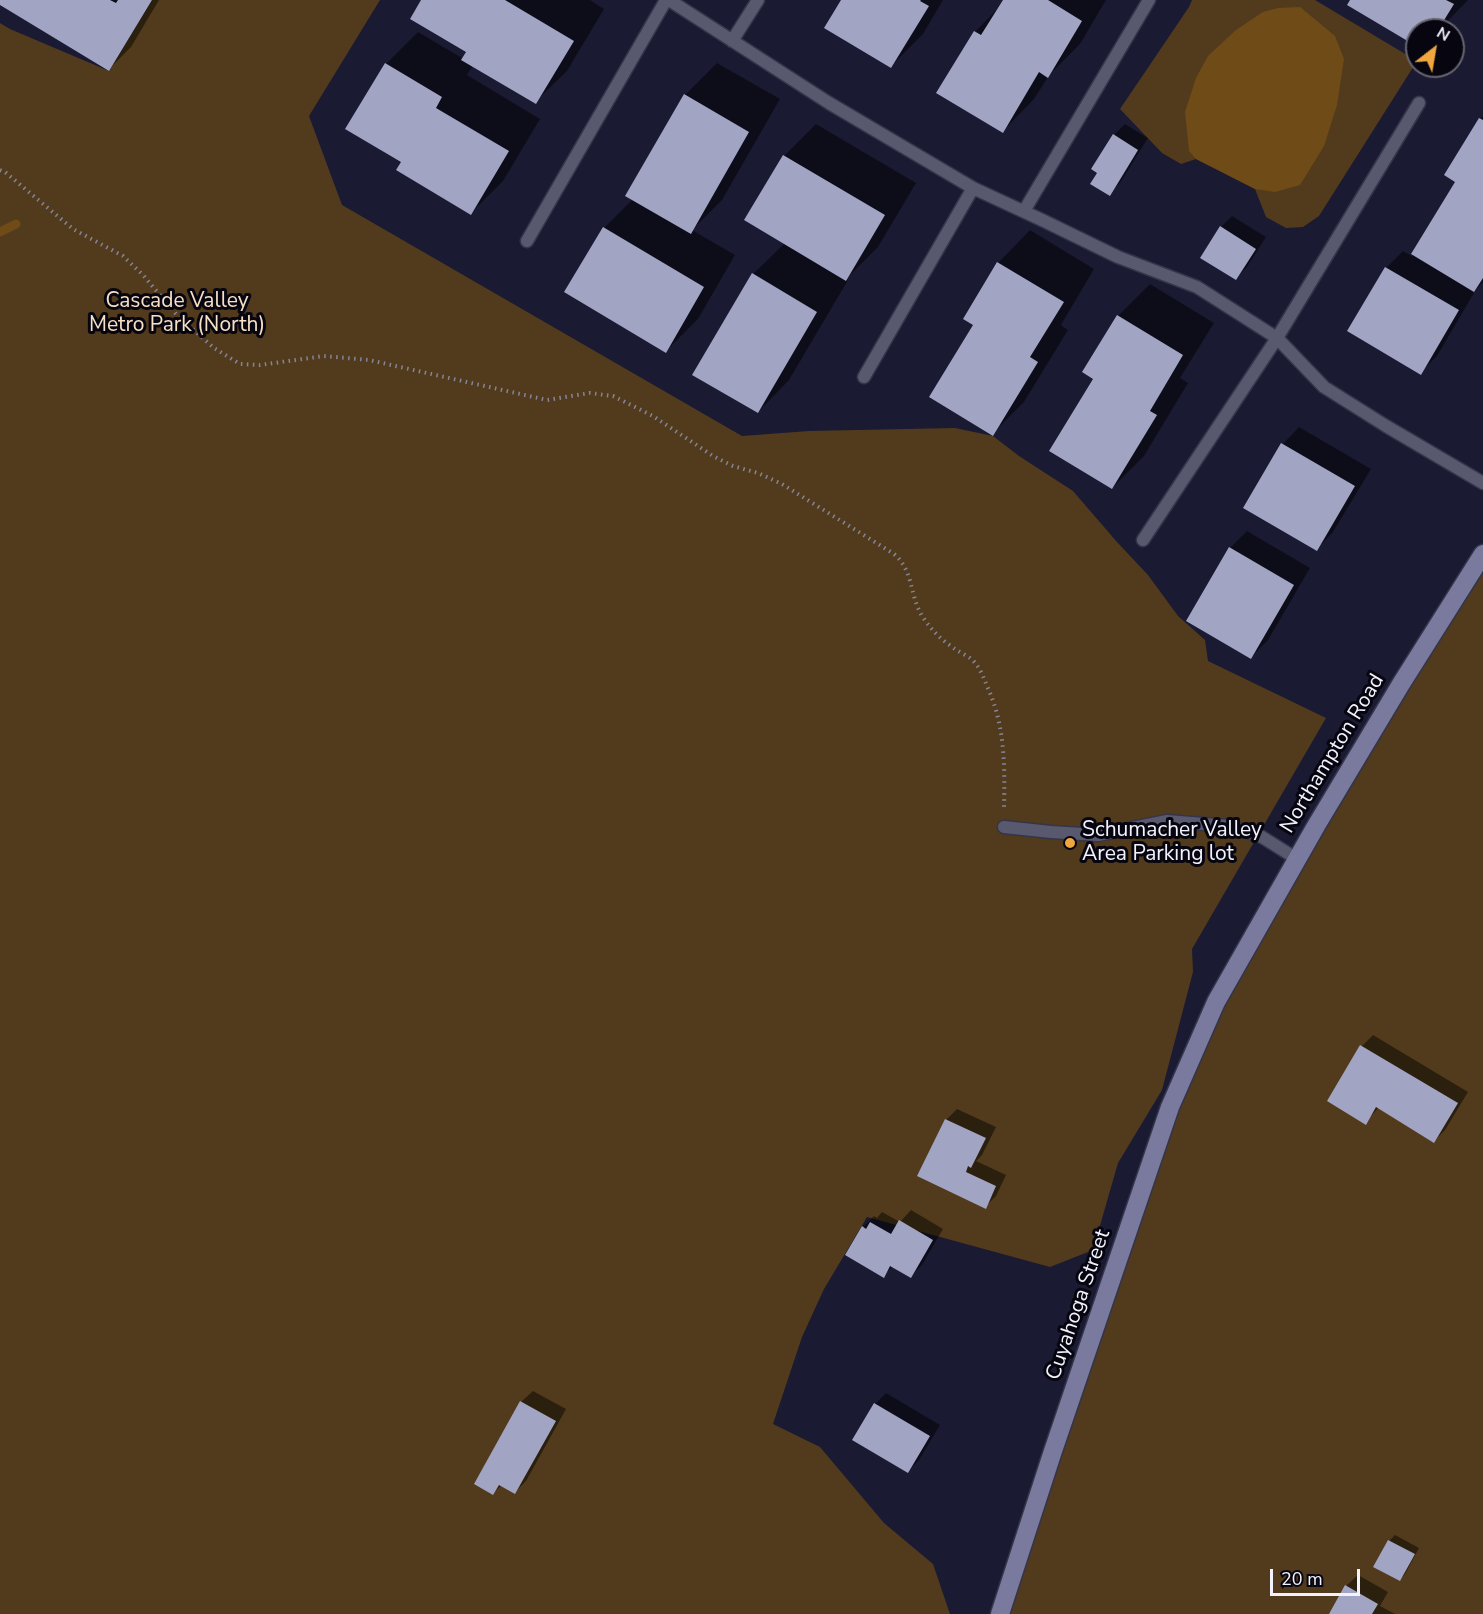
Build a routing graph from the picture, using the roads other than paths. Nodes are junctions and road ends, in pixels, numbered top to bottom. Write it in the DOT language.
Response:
graph roads {
  1 [pos="667,0"];
  2 [pos="758,0"];
  3 [pos="1149,0"];
  4 [pos="732,41"];
  5 [pos="1419,103"];
  6 [pos="974,188"];
  7 [pos="1024,211"];
  8 [pos="527,241"];
  9 [pos="1277,338"];
  10 [pos="864,377"];
  11 [pos="1483,483"];
  12 [pos="1143,540"];
  13 [pos="1483,554"];
  14 [pos="1004,827"];
  15 [pos="1298,859"];
  16 [pos="1211,1013"];
  17 [pos="1000,1614"];
  1 -- 4 [label="lane"];
  1 -- 8 [label="lane"];
  2 -- 4 [label="lane"];
  3 -- 7 [label="lane"];
  4 -- 6 [label="lane"];
  5 -- 9 [label="lane"];
  6 -- 7 [label="lane"];
  6 -- 10 [label="lane"];
  7 -- 9 [label="lane"];
  9 -- 11 [label="lane"];
  9 -- 12 [label="lane"];
  13 -- 15 [label="street, Northampton Road"];
  14 -- 15 [label="lane"];
  15 -- 16 [label="street, Northampton Road"];
  16 -- 17 [label="street, Cuyahoga Street"];
}
